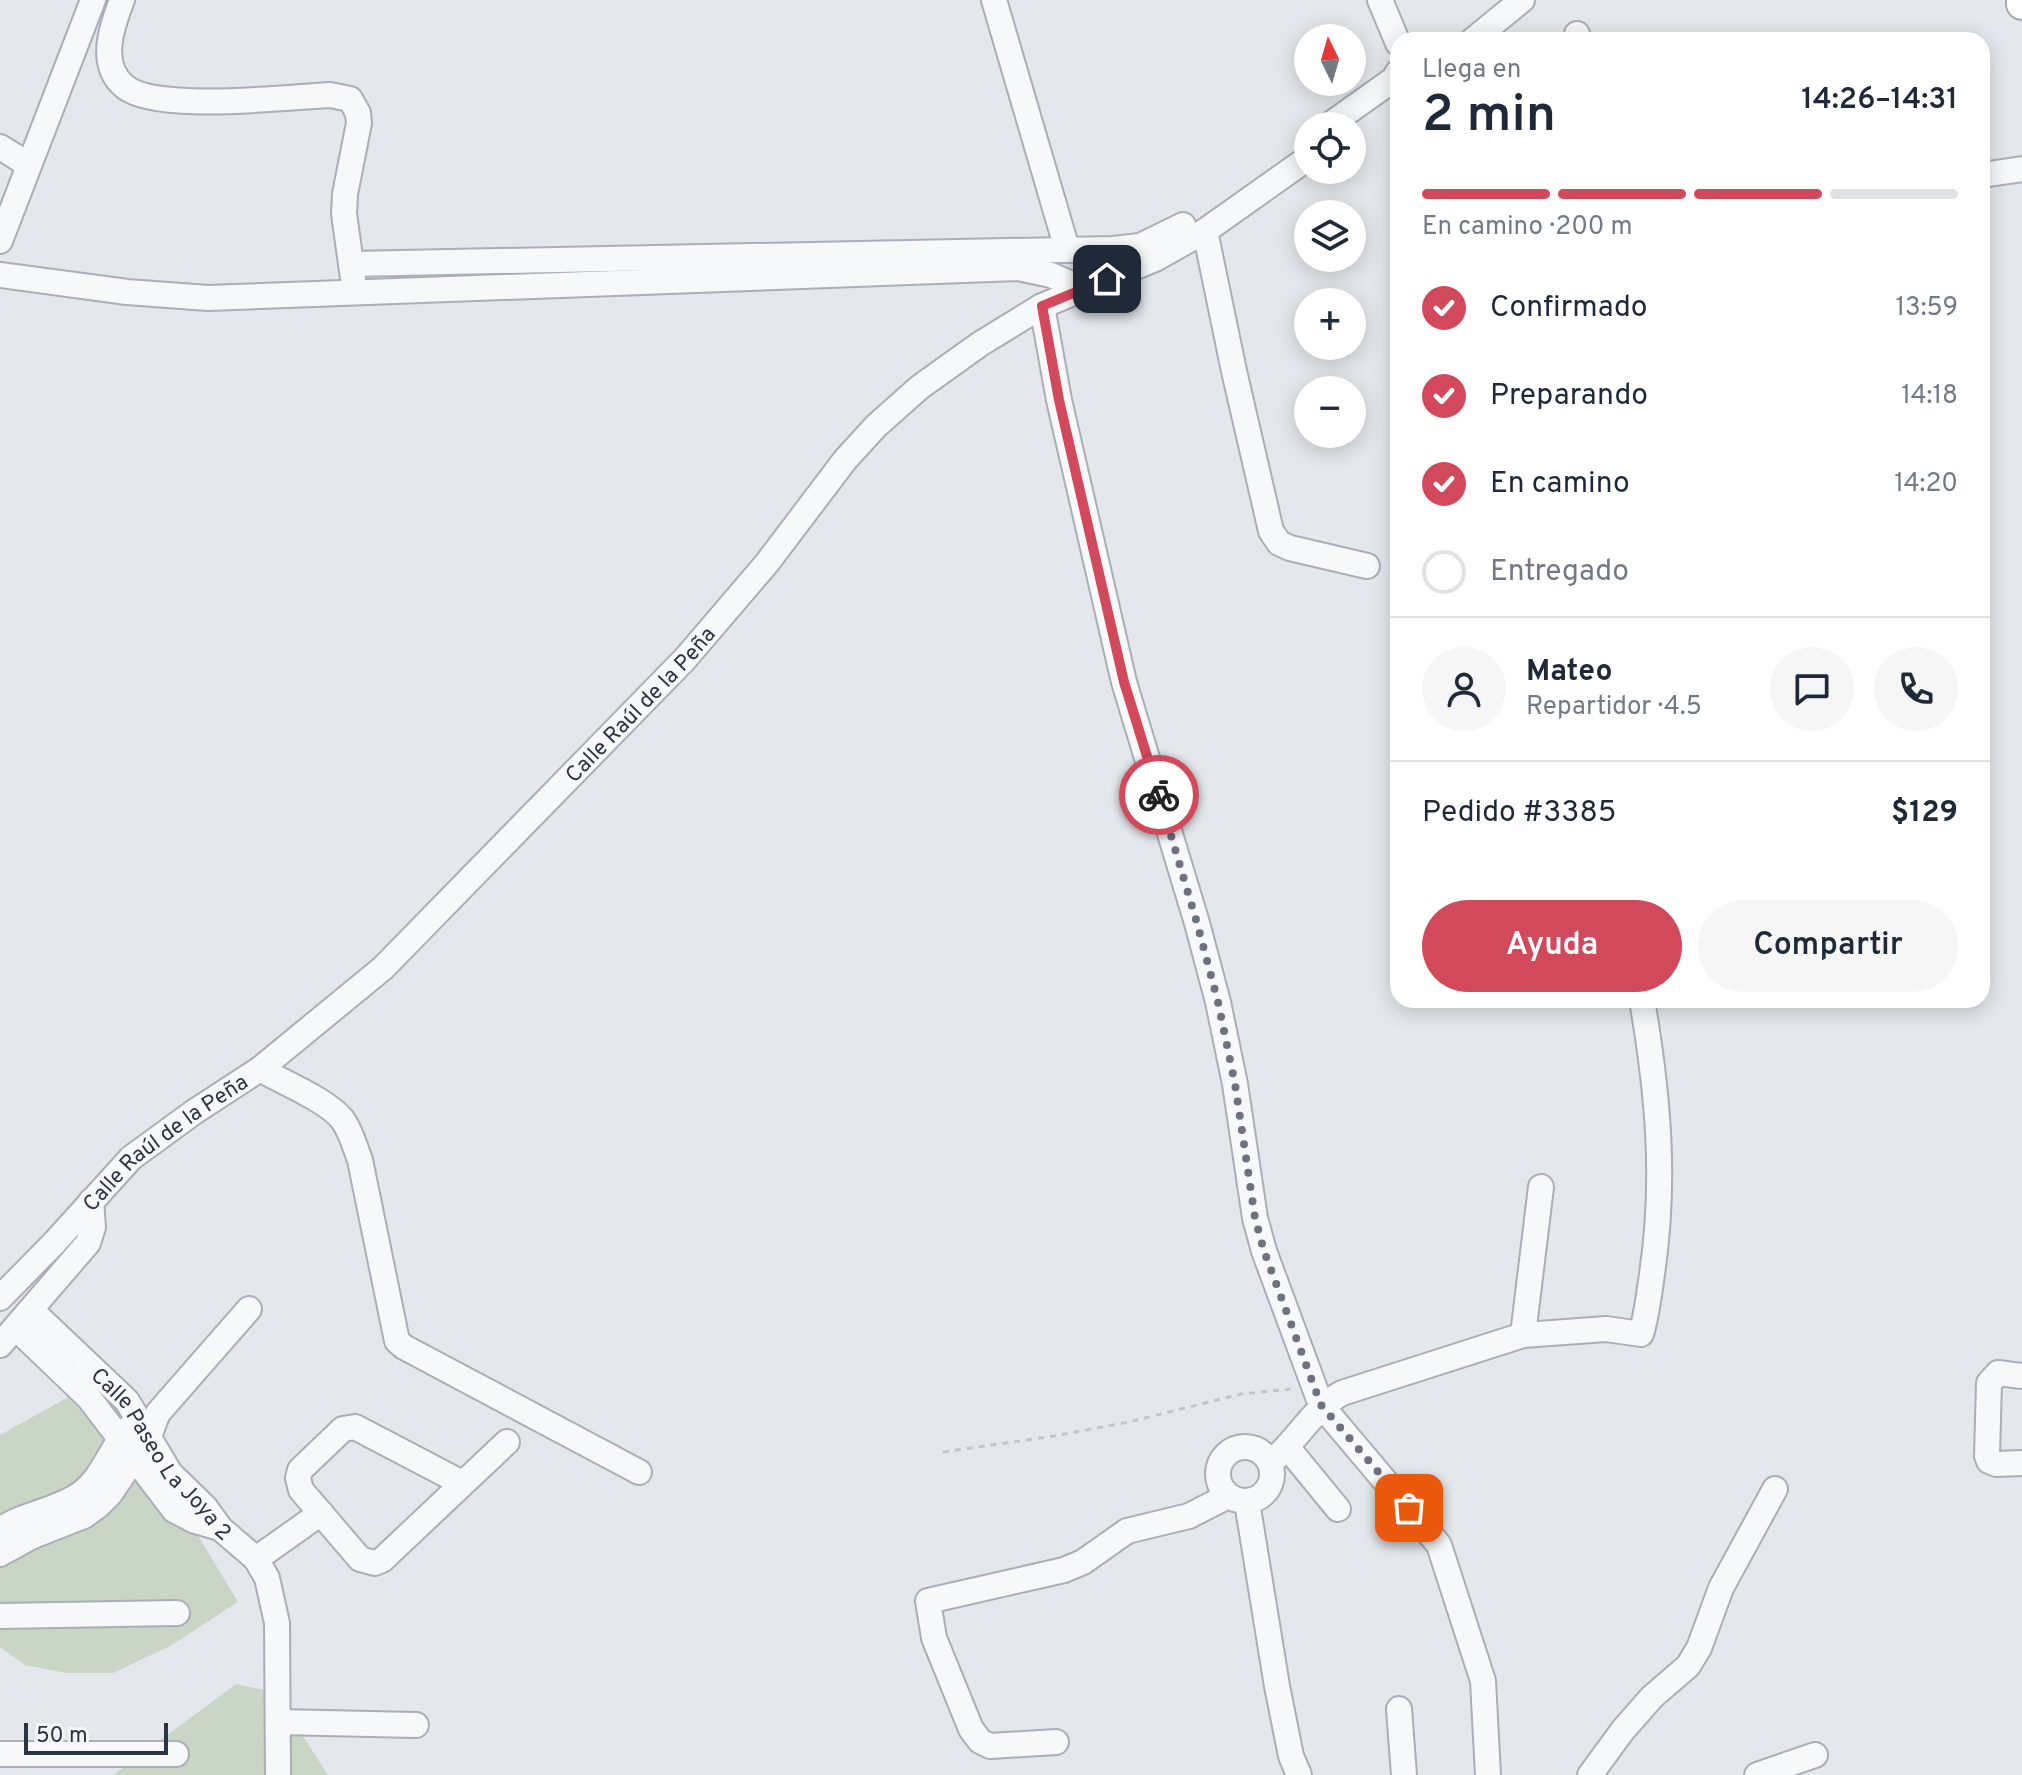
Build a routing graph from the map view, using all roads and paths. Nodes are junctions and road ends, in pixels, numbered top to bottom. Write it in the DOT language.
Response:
graph roads {
  1 [pos="93,0"];
  2 [pos="122,0"];
  3 [pos="994,0"];
  4 [pos="1380,0"];
  5 [pos="1522,0"];
  6 [pos="1393,32"];
  7 [pos="1485,32"];
  8 [pos="1390,82"];
  9 [pos="1390,100"];
  10 [pos="1348,112"];
  11 [pos="1366,117"];
  12 [pos="0,147"];
  13 [pos="1294,150"];
  14 [pos="29,165"];
  15 [pos="1294,168"];
  16 [pos="2022,169"];
  17 [pos="1990,174"];
  18 [pos="1205,231"];
  19 [pos="0,241"];
  20 [pos="1067,249"];
  21 [pos="351,264"];
  22 [pos="0,275"];
  23 [pos="1083,289"];
  24 [pos="355,294"];
  25 [pos="1042,306"];
  26 [pos="1367,566"];
  27 [pos="1643,1008"];
  28 [pos="260,1069"];
  29 [pos="1541,1187"];
  30 [pos="91,1201"];
  31 [pos="0,1298"];
  32 [pos="249,1309"];
  33 [pos="16,1328"];
  34 [pos="1523,1335"];
  35 [pos="73,1367"];
  36 [pos="2022,1376"];
  37 [pos="1318,1395"];
  38 [pos="149,1423"];
  39 [pos="121,1437"];
  40 [pos="507,1442"];
  41 [pos="943,1452"];
  42 [pos="1279,1455"];
  43 [pos="134,1459"];
  44 [pos="2022,1463"];
  45 [pos="639,1472"];
  46 [pos="462,1483"];
  47 [pos="1775,1489"];
  48 [pos="1238,1499"];
  49 [pos="1338,1509"];
  50 [pos="321,1513"];
  51 [pos="220,1528"];
  52 [pos="0,1530"];
  53 [pos="0,1554"];
  54 [pos="256,1559"];
  55 [pos="177,1613"];
  56 [pos="0,1616"];
  57 [pos="1399,1709"];
  58 [pos="278,1722"];
  59 [pos="416,1725"];
  60 [pos="1056,1742"];
  61 [pos="0,1754"];
  62 [pos="176,1754"];
  63 [pos="1815,1755"];
  64 [pos="278,1775"];
  65 [pos="1299,1775"];
  66 [pos="1404,1775"];
  67 [pos="1488,1775"];
  68 [pos="1590,1775"];
  69 [pos="1757,1775"];
  1 -- 14 [label="street"];
  2 -- 21 [label="street"];
  3 -- 20 [label="street"];
  4 -- 6 [label="street"];
  5 -- 7 [label="street"];
  8 -- 10 [label="street"];
  9 -- 11 [label="street"];
  12 -- 14 [label="street"];
  13 -- 20 [label="street"];
  14 -- 19 [label="street"];
  15 -- 18 [label="street, Calle Raúl de la Peña"];
  16 -- 17 [label="street"];
  18 -- 23 [label="street, Calle Raúl de la Peña"];
  18 -- 26 [label="street"];
  20 -- 21 [label="street"];
  21 -- 24 [label="street"];
  22 -- 24 [label="street"];
  23 -- 24 [label="street"];
  23 -- 25 [label="street, Calle Raúl de la Peña"];
  25 -- 28 [label="street, Calle Raúl de la Peña"];
  25 -- 37 [label="street"];
  27 -- 34 [label="street"];
  28 -- 30 [label="street, Calle Raúl de la Peña"];
  28 -- 45 [label="street"];
  29 -- 34 [label="street"];
  30 -- 31 [label="street, Calle Raúl de la Peña"];
  30 -- 33 [label="street"];
  32 -- 38 [label="street"];
  33 -- 35 [label="street, Calle Paseo La Joya 2"];
  34 -- 37 [label="street"];
  35 -- 38 [label="street, Calle Paseo La Joya 2"];
  35 -- 39 [label="street, Calle Paseo La Joya 2"];
  36 -- 44 [label="street"];
  37 -- 41 [label="path"];
  37 -- 42 [label="street"];
  37 -- 67 [label="street"];
  38 -- 39 [label="street"];
  38 -- 43 [label="street"];
  38 -- 51 [label="street, Calle Paseo La Joya 2"];
  39 -- 43 [label="street, Calle Paseo La Joya 2"];
  39 -- 52 [label="street"];
  40 -- 46 [label="street"];
  42 -- 48 [label="street"];
  42 -- 48 [label="street"];
  42 -- 49 [label="street"];
  43 -- 51 [label="street, Calle Paseo La Joya 2"];
  43 -- 53 [label="street"];
  46 -- 50 [label="street"];
  46 -- 50 [label="street"];
  47 -- 68 [label="street"];
  48 -- 60 [label="street"];
  48 -- 65 [label="street"];
  50 -- 54 [label="street"];
  51 -- 54 [label="street"];
  54 -- 58 [label="street"];
  55 -- 56 [label="street"];
  57 -- 66 [label="street"];
  58 -- 59 [label="street"];
  58 -- 64 [label="street"];
  61 -- 62 [label="street"];
  63 -- 69 [label="street"];
}
